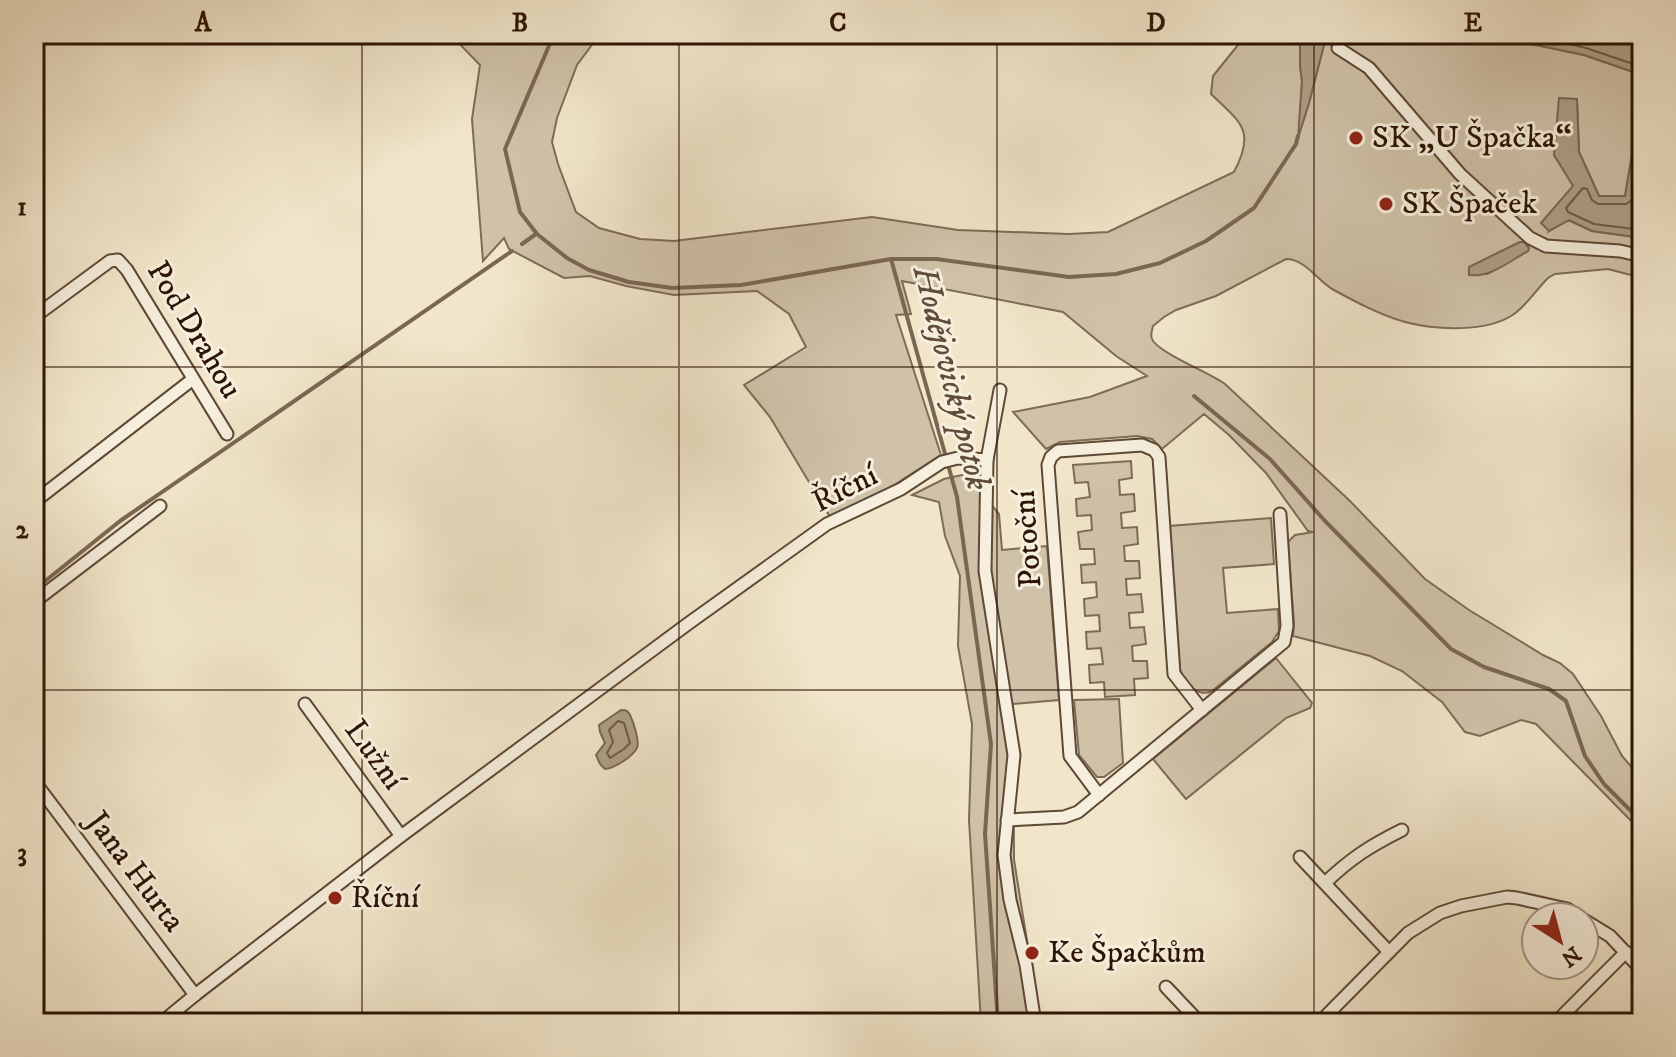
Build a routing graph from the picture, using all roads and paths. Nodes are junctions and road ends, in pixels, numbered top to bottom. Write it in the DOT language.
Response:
graph roads {
  1 [pos="1338,48"];
  2 [pos="1642,256"];
  3 [pos="34,317"];
  4 [pos="193,379"];
  5 [pos="1000,390"];
  6 [pos="227,434"];
  7 [pos="987,460"];
  8 [pos="34,502"];
  9 [pos="160,506"];
  10 [pos="1280,514"];
  11 [pos="34,602"];
  12 [pos="305,704"];
  13 [pos="1202,710"];
  14 [pos="34,781"];
  15 [pos="1099,795"];
  16 [pos="1007,820"];
  17 [pos="1402,830"];
  18 [pos="401,836"];
  19 [pos="1300,857"];
  20 [pos="1325,883"];
  21 [pos="1531,901"];
  22 [pos="1600,930"];
  23 [pos="1389,952"];
  24 [pos="1626,952"];
  25 [pos="1642,970"];
  26 [pos="1166,987"];
  27 [pos="195,995"];
  28 [pos="161,1023"];
  29 [pos="1035,1023"];
  30 [pos="1200,1023"];
  31 [pos="1319,1023"];
  32 [pos="1555,1023"];
  1 -- 2 [label="street"];
  3 -- 4 [label="street, Pod Drahou"];
  4 -- 6 [label="street, Pod Drahou"];
  4 -- 8 [label="street"];
  5 -- 7 [label="street"];
  7 -- 16 [label="street"];
  7 -- 18 [label="street, Říční"];
  9 -- 11 [label="street"];
  10 -- 13 [label="street"];
  12 -- 18 [label="street, Lužní"];
  13 -- 15 [label="street"];
  13 -- 15 [label="street, Potoční"];
  14 -- 27 [label="street, Jana Hurta"];
  15 -- 16 [label="street"];
  16 -- 29 [label="street"];
  17 -- 20 [label="street"];
  18 -- 27 [label="street, Říční"];
  19 -- 20 [label="street"];
  20 -- 23 [label="street"];
  21 -- 23 [label="street"];
  22 -- 24 [label="street"];
  23 -- 31 [label="street"];
  24 -- 25 [label="street"];
  24 -- 32 [label="street"];
  26 -- 30 [label="street"];
  27 -- 28 [label="street, Říční"];
}
